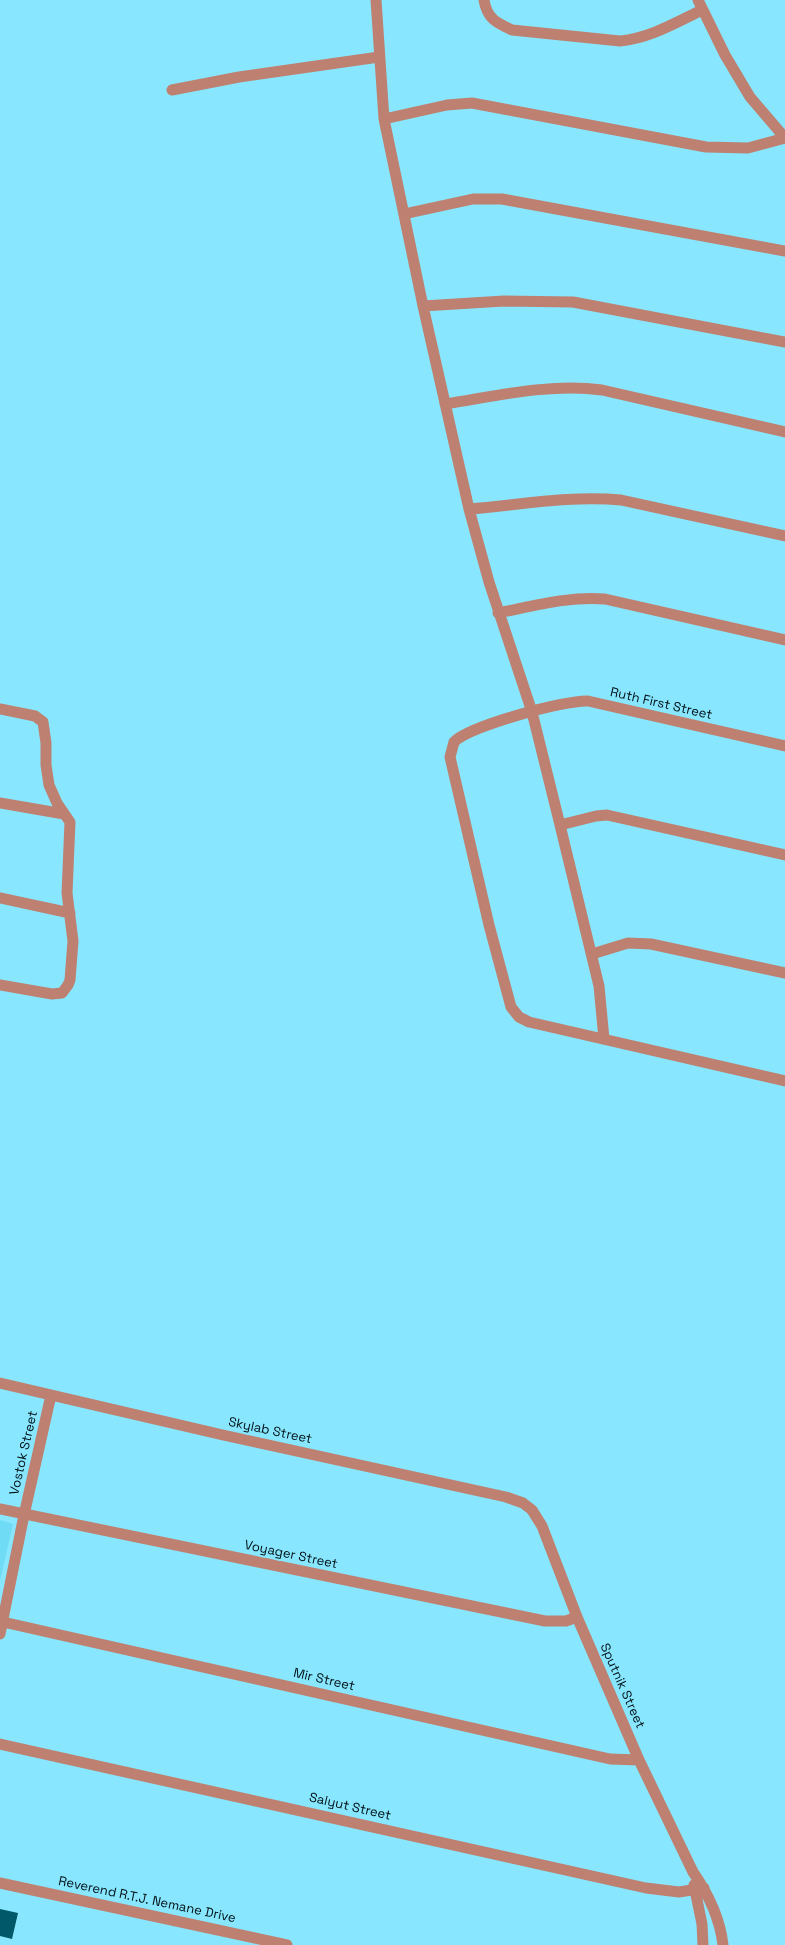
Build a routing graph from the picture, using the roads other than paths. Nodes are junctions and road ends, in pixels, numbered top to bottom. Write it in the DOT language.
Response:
graph roads {
  1 [pos="376,0"];
  2 [pos="484,0"];
  3 [pos="700,5"];
  4 [pos="379,57"];
  5 [pos="172,90"];
  6 [pos="384,119"];
  7 [pos="785,138"];
  8 [pos="404,214"];
  9 [pos="785,251"];
  10 [pos="423,306"];
  11 [pos="785,342"];
  12 [pos="445,404"];
  13 [pos="785,432"];
  14 [pos="469,509"];
  15 [pos="785,536"];
  16 [pos="498,613"];
  17 [pos="785,640"];
  18 [pos="0,709"];
  19 [pos="532,712"];
  20 [pos="785,746"];
  21 [pos="0,803"];
  22 [pos="64,814"];
  23 [pos="560,825"];
  24 [pos="785,855"];
  25 [pos="0,898"];
  26 [pos="70,913"];
  27 [pos="592,954"];
  28 [pos="785,973"];
  29 [pos="0,985"];
  30 [pos="604,1039"];
  31 [pos="785,1081"];
  32 [pos="0,1383"];
  33 [pos="51,1395"];
  34 [pos="0,1509"];
  35 [pos="532,1510"];
  36 [pos="24,1515"];
  37 [pos="577,1617"];
  38 [pos="3,1622"];
  39 [pos="0,1634"];
  40 [pos="0,1744"];
  41 [pos="639,1760"];
  42 [pos="0,1883"];
  43 [pos="699,1889"];
  44 [pos="287,1945"];
  45 [pos="703,1945"];
  46 [pos="723,1945"];
  1 -- 4 [label="street"];
  2 -- 3 [label="street"];
  3 -- 7 [label="street"];
  4 -- 5 [label="street"];
  4 -- 6 [label="street"];
  6 -- 7 [label="street"];
  6 -- 8 [label="street"];
  8 -- 9 [label="street"];
  8 -- 10 [label="street"];
  10 -- 11 [label="street"];
  10 -- 12 [label="street"];
  12 -- 13 [label="street"];
  12 -- 14 [label="street"];
  14 -- 15 [label="street"];
  14 -- 16 [label="street"];
  16 -- 17 [label="street"];
  16 -- 19 [label="street"];
  18 -- 22 [label="street"];
  19 -- 20 [label="street, Ruth First Street"];
  19 -- 23 [label="street"];
  19 -- 30 [label="street, Ruth First Street"];
  21 -- 22 [label="street"];
  22 -- 26 [label="street"];
  23 -- 24 [label="street"];
  23 -- 27 [label="street"];
  25 -- 26 [label="street"];
  26 -- 29 [label="street"];
  27 -- 28 [label="street"];
  27 -- 30 [label="street"];
  30 -- 31 [label="street, Ruth First Street"];
  32 -- 33 [label="street, Skylab Street"];
  33 -- 35 [label="street, Skylab Street"];
  33 -- 36 [label="street, Vostok Street"];
  34 -- 36 [label="street, Voyager Street"];
  35 -- 37 [label="street, Sputnik Street"];
  36 -- 37 [label="street, Voyager Street"];
  36 -- 38 [label="street, Vostok Street"];
  37 -- 41 [label="street, Sputnik Street"];
  38 -- 39 [label="street, Vostok Street"];
  38 -- 41 [label="street, Mir Street"];
  40 -- 43 [label="street, Salyut Street"];
  41 -- 43 [label="street, Sputnik Street"];
  42 -- 44 [label="street, Reverend R.T.J. Nemane Drive"];
  43 -- 45 [label="street, Sputnik Street"];
  43 -- 46 [label="street, Sputnik Street"];
}
